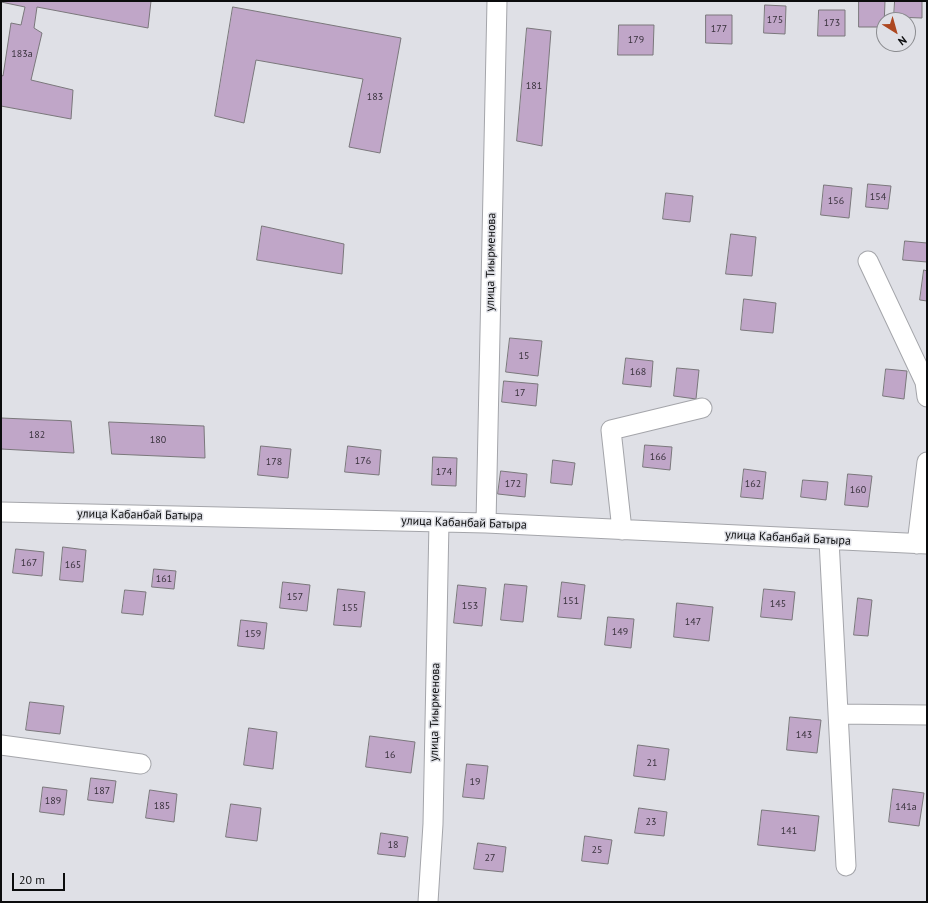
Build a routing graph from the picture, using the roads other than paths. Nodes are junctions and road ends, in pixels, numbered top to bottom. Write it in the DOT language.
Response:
graph roads {
  1 [pos="497,1"];
  2 [pos="868,261"];
  3 [pos="927,397"];
  4 [pos="702,408"];
  5 [pos="927,462"];
  6 [pos="1,512"];
  7 [pos="439,522"];
  8 [pos="486,523"];
  9 [pos="622,530"];
  10 [pos="829,540"];
  11 [pos="922,544"];
  12 [pos="838,714"];
  13 [pos="927,715"];
  14 [pos="1,744"];
  15 [pos="141,764"];
  16 [pos="846,866"];
  17 [pos="428,902"];
  1 -- 8 [label="street, улица Тиырменова"];
  2 -- 3 [label="street"];
  4 -- 9 [label="street"];
  5 -- 11 [label="street"];
  6 -- 7 [label="street, улица Кабанбай Батыра"];
  7 -- 8 [label="street, улица Кабанбай Батыра"];
  7 -- 17 [label="street, улица Тиырменова"];
  8 -- 9 [label="street, улица Кабанбай Батыра"];
  9 -- 10 [label="street, улица Кабанбай Батыра"];
  10 -- 11 [label="street, улица Кабанбай Батыра"];
  10 -- 12 [label="street"];
  12 -- 13 [label="street"];
  12 -- 16 [label="street"];
  14 -- 15 [label="street"];
}
